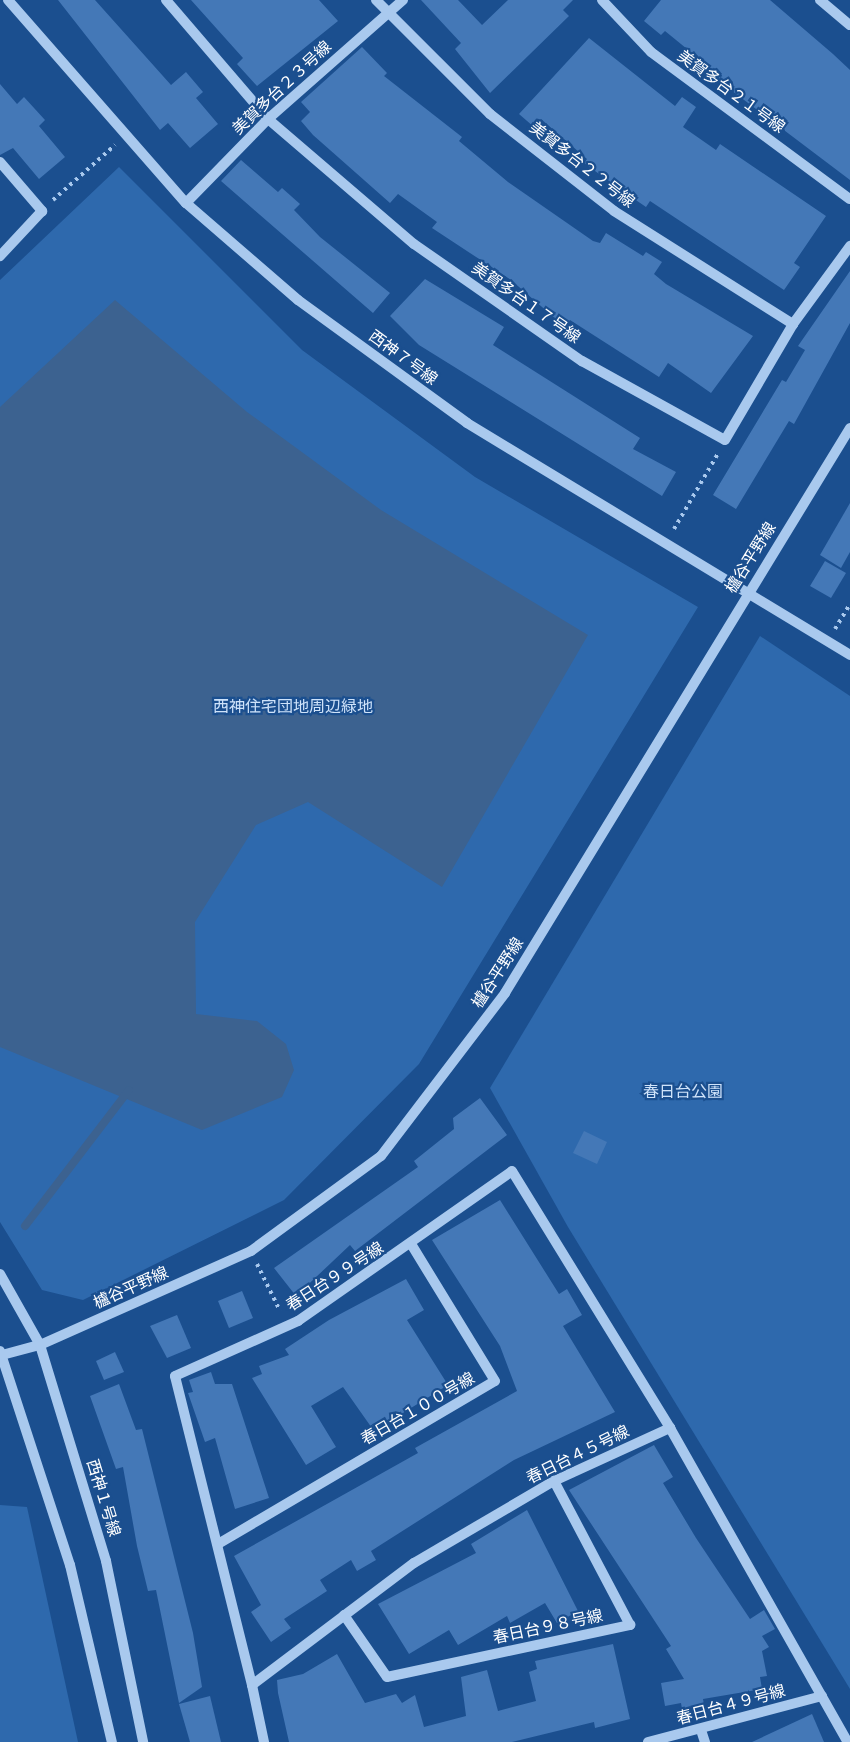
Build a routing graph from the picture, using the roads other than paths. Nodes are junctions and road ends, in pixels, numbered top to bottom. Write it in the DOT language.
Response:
graph roads {
  1 [pos="8,0"];
  2 [pos="166,0"];
  3 [pos="376,0"];
  4 [pos="403,0"];
  5 [pos="602,0"];
  6 [pos="820,0"];
  7 [pos="388,13"];
  8 [pos="850,25"];
  9 [pos="268,118"];
  10 [pos="0,162"];
  11 [pos="850,199"];
  12 [pos="186,203"];
  13 [pos="850,246"];
  14 [pos="0,256"];
  15 [pos="793,324"];
  16 [pos="850,428"];
  17 [pos="747,591"];
  18 [pos="850,655"];
  19 [pos="411,1244"];
  20 [pos="0,1274"];
  21 [pos="40,1345"];
  22 [pos="1,1353"];
  23 [pos="670,1428"];
  24 [pos="554,1481"];
  25 [pos="218,1544"];
  26 [pos="344,1615"];
  27 [pos="252,1686"];
  28 [pos="822,1696"];
  29 [pos="701,1730"];
  30 [pos="112,1742"];
  31 [pos="143,1742"];
  32 [pos="264,1742"];
  33 [pos="648,1742"];
  34 [pos="705,1742"];
  35 [pos="848,1742"];
  1 -- 12 [label="street, 西神７号線"];
  2 -- 9 [label="street, 美賀多台１７号線"];
  3 -- 7 [label="street, 美賀多台２２号線"];
  4 -- 7 [label="street, 美賀多台２３号線"];
  5 -- 11 [label="street, 美賀多台２１号線"];
  6 -- 8 [label="street"];
  7 -- 9 [label="street, 美賀多台２３号線"];
  7 -- 15 [label="street, 美賀多台２２号線"];
  9 -- 12 [label="street, 美賀多台２３号線"];
  9 -- 15 [label="street, 美賀多台１７号線"];
  10 -- 14 [label="street"];
  12 -- 17 [label="street, 西神７号線"];
  13 -- 15 [label="street"];
  16 -- 17 [label="street, 櫨谷平野線"];
  17 -- 18 [label="street, 西神７号線"];
  17 -- 21 [label="street, 櫨谷平野線"];
  19 -- 23 [label="street, 春日台９９号線"];
  19 -- 25 [label="street, 春日台９９号線"];
  19 -- 25 [label="street, 春日台１００号線"];
  20 -- 21 [label="street, 西神１号線"];
  21 -- 22 [label="street, 櫨谷平野線"];
  21 -- 31 [label="street, 西神１号線"];
  22 -- 30 [label="street"];
  23 -- 24 [label="street, 春日台４５号線"];
  23 -- 28 [label="street"];
  24 -- 26 [label="street, 春日台４５号線"];
  24 -- 26 [label="street, 春日台９８号線"];
  25 -- 27 [label="street, 春日台９９号線"];
  26 -- 27 [label="street, 春日台４５号線"];
  27 -- 32 [label="street"];
  28 -- 29 [label="street, 春日台４９号線"];
  28 -- 35 [label="street"];
  29 -- 33 [label="street, 春日台４９号線"];
  29 -- 34 [label="street"];
}
